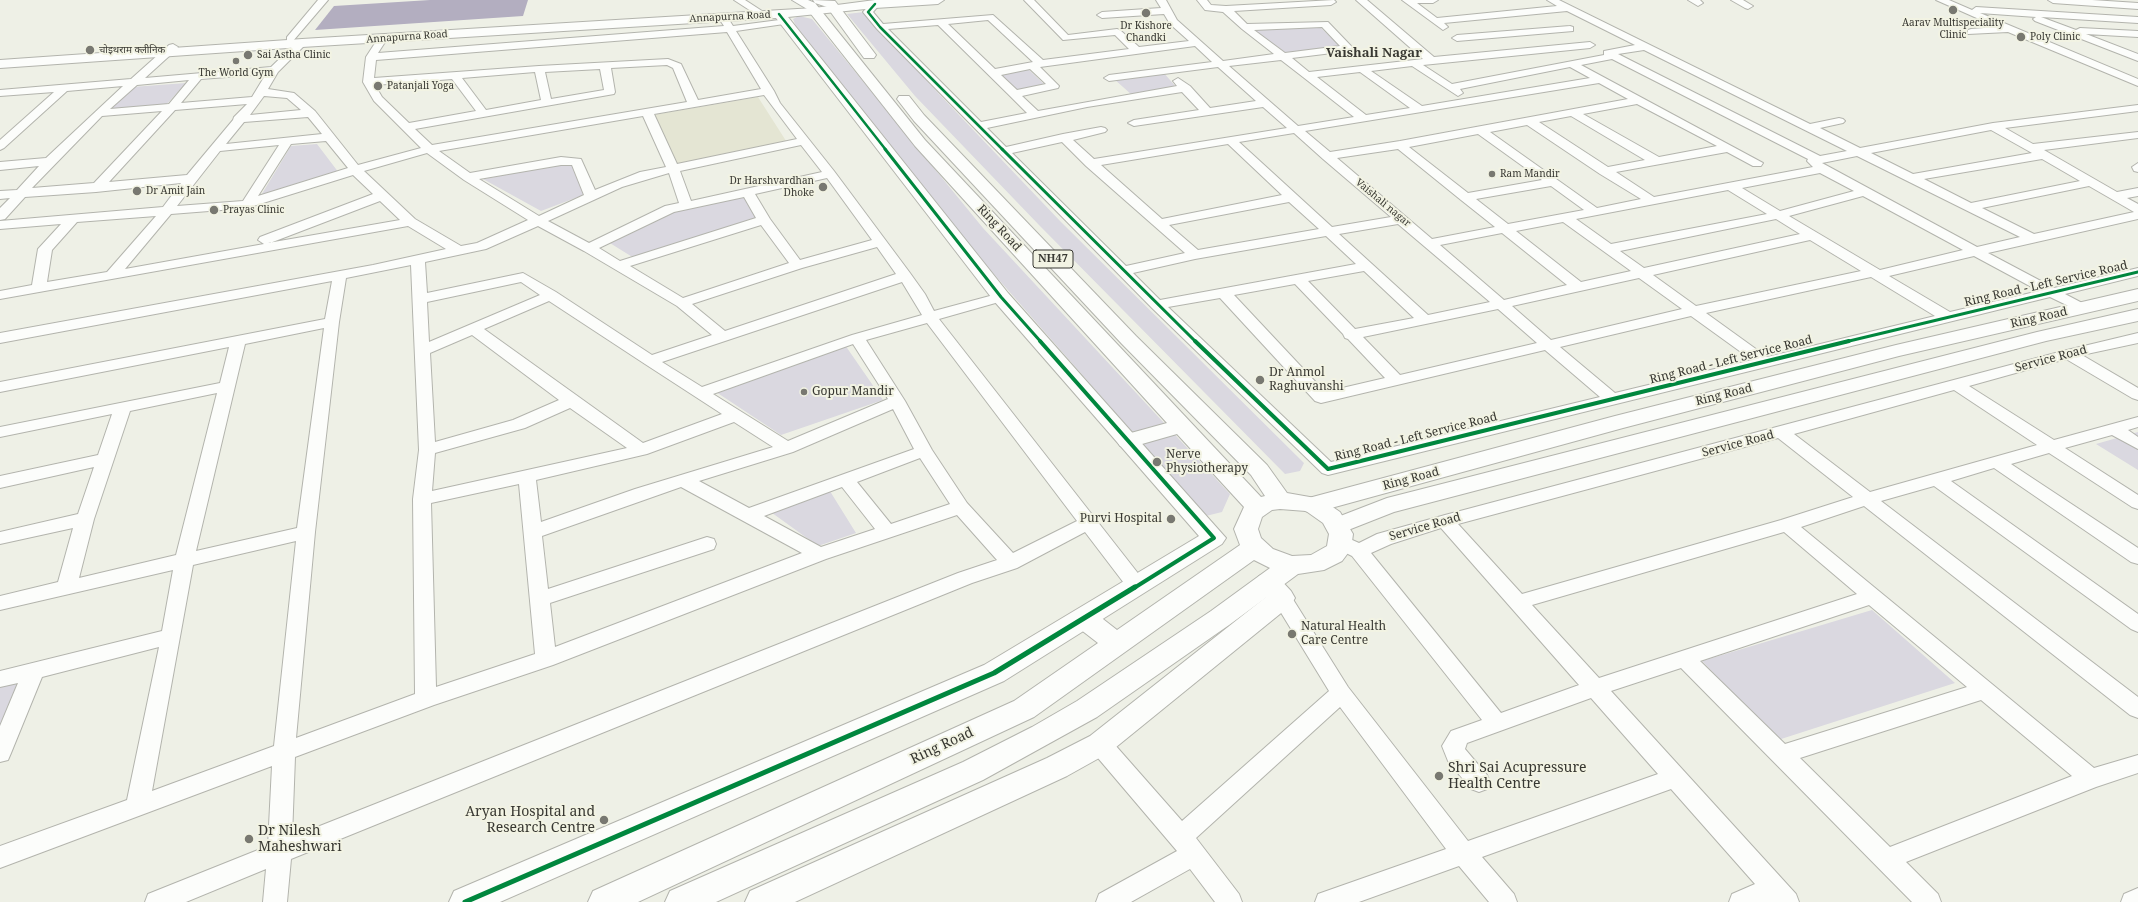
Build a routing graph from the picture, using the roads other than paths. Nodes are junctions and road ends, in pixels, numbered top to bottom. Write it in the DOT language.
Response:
graph roads {
  1 [pos="323,0"];
  2 [pos="739,0"];
  3 [pos="798,0"];
  4 [pos="938,0"];
  5 [pos="1029,0"];
  6 [pos="1202,0"];
  7 [pos="1329,0"];
  8 [pos="1361,0"];
  9 [pos="1433,0"];
  10 [pos="1552,0"];
  11 [pos="1736,0"];
  12 [pos="1941,0"];
  13 [pos="2053,0"];
  14 [pos="1408,1"];
  15 [pos="870,2"];
  16 [pos="1163,5"];
  17 [pos="822,6"];
  18 [pos="1748,6"];
  19 [pos="2138,6"];
  20 [pos="1567,8"];
  21 [pos="1226,9"];
  22 [pos="1964,10"];
  23 [pos="757,11"];
  24 [pos="777,13"];
  25 [pos="2024,13"];
  26 [pos="1102,15"];
  27 [pos="2138,20"];
  28 [pos="1435,21"];
  29 [pos="942,22"];
  30 [pos="726,23"];
  31 [pos="880,27"];
  32 [pos="1246,27"];
  33 [pos="2008,28"];
  34 [pos="1570,29"];
  35 [pos="2065,30"];
  36 [pos="1971,32"];
  37 [pos="2138,34"];
  38 [pos="1457,38"];
  39 [pos="382,39"];
  40 [pos="296,41"];
  41 [pos="1198,43"];
  42 [pos="1590,45"];
  43 [pos="1647,46"];
  44 [pos="2108,47"];
  45 [pos="2138,49"];
  46 [pos="170,50"];
  47 [pos="1137,51"];
  48 [pos="1480,55"];
  49 [pos="1282,56"];
  50 [pos="1612,56"];
  51 [pos="371,57"];
  52 [pos="1090,57"];
  53 [pos="2138,58"];
  54 [pos="0,60"];
  55 [pos="1432,61"];
  56 [pos="1414,63"];
  57 [pos="0,64"];
  58 [pos="1037,64"];
  59 [pos="1222,64"];
  60 [pos="1571,64"];
  61 [pos="605,66"];
  62 [pos="539,69"];
  63 [pos="1362,69"];
  64 [pos="274,70"];
  65 [pos="1167,70"];
  66 [pos="993,73"];
  67 [pos="1307,75"];
  68 [pos="455,76"];
  69 [pos="197,77"];
  70 [pos="1109,78"];
  71 [pos="1600,80"];
  72 [pos="133,82"];
  73 [pos="368,82"];
  74 [pos="2138,83"];
  75 [pos="64,88"];
  76 [pos="1186,88"];
  77 [pos="1450,88"];
  78 [pos="769,91"];
  79 [pos="0,93"];
  80 [pos="1014,94"];
  81 [pos="258,96"];
  82 [pos="1128,98"];
  83 [pos="1639,100"];
  84 [pos="1472,101"];
  85 [pos="547,102"];
  86 [pos="1264,103"];
  87 [pos="694,104"];
  88 [pos="172,107"];
  89 [pos="2138,108"];
  90 [pos="1419,110"];
  91 [pos="647,112"];
  92 [pos="99,113"];
  93 [pos="311,113"];
  94 [pos="1208,113"];
  95 [pos="1574,113"];
  96 [pos="484,114"];
  97 [pos="1035,114"];
  98 [pos="1363,118"];
  99 [pos="238,119"];
  100 [pos="1529,121"];
  101 [pos="1839,121"];
  102 [pos="1134,123"];
  103 [pos="978,126"];
  104 [pos="1993,126"];
  105 [pos="405,127"];
  106 [pos="1810,127"];
  107 [pos="1295,129"];
  108 [pos="1101,130"];
  109 [pos="1480,130"];
  110 [pos="2138,135"];
  111 [pos="330,137"];
  112 [pos="1063,137"];
  113 [pos="1231,140"];
  114 [pos="804,141"];
  115 [pos="287,142"];
  116 [pos="1400,145"];
  117 [pos="0,146"];
  118 [pos="216,148"];
  119 [pos="1728,148"];
  120 [pos="2031,148"];
  121 [pos="429,149"];
  122 [pos="1003,151"];
  123 [pos="1860,151"];
  124 [pos="2044,155"];
  125 [pos="1327,156"];
  126 [pos="50,161"];
  127 [pos="1658,162"];
  128 [pos="1090,163"];
  129 [pos="1757,163"];
  130 [pos="1820,164"];
  131 [pos="0,166"];
  132 [pos="673,168"];
  133 [pos="355,170"];
  134 [pos="1604,171"];
  135 [pos="830,174"];
  136 [pos="468,177"];
  137 [pos="191,178"];
  138 [pos="1911,178"];
  139 [pos="1553,182"];
  140 [pos="2091,182"];
  141 [pos="1730,186"];
  142 [pos="96,188"];
  143 [pos="1864,192"];
  144 [pos="2138,192"];
  145 [pos="748,193"];
  146 [pos="22,194"];
  147 [pos="383,194"];
  148 [pos="0,195"];
  149 [pos="591,196"];
  150 [pos="2115,196"];
  151 [pos="1293,197"];
  152 [pos="1465,197"];
  153 [pos="1652,201"];
  154 [pos="247,204"];
  155 [pos="686,205"];
  156 [pos="1970,206"];
  157 [pos="2138,209"];
  158 [pos="166,212"];
  159 [pos="1595,212"];
  160 [pos="1779,215"];
  161 [pos="2138,215"];
  162 [pos="0,216"];
  163 [pos="1565,217"];
  164 [pos="322,218"];
  165 [pos="72,219"];
  166 [pos="1402,219"];
  167 [pos="764,220"];
  168 [pos="538,221"];
  169 [pos="410,222"];
  170 [pos="1159,223"];
  171 [pos="0,225"];
  172 [pos="1504,229"];
  173 [pos="1330,232"];
  174 [pos="337,235"];
  175 [pos="1812,235"];
  176 [pos="2032,238"];
  177 [pos="880,242"];
  178 [pos="1430,243"];
  179 [pos="589,248"];
  180 [pos="1609,249"];
  181 [pos="458,251"];
  182 [pos="1977,251"];
  183 [pos="241,252"];
  184 [pos="1195,255"];
  185 [pos="418,259"];
  186 [pos="797,265"];
  187 [pos="617,266"];
  188 [pos="1367,266"];
  189 [pos="1122,271"];
  190 [pos="1879,272"];
  191 [pos="2138,272"];
  192 [pos="1641,273"];
  193 [pos="340,275"];
  194 [pos="111,276"];
  195 [pos="905,276"];
  196 [pos="1299,280"];
  197 [pos="1578,287"];
  198 [pos="39,288"];
  199 [pos="1223,292"];
  200 [pos="2054,293"];
  201 [pos="0,295"];
  202 [pos="551,295"];
  203 [pos="2138,295"];
  204 [pos="1001,297"];
  205 [pos="419,300"];
  206 [pos="682,303"];
  207 [pos="1157,305"];
  208 [pos="1499,305"];
  209 [pos="2081,308"];
  210 [pos="1693,311"];
  211 [pos="2138,315"];
  212 [pos="930,317"];
  213 [pos="1948,317"];
  214 [pos="1425,320"];
  215 [pos="332,322"];
  216 [pos="474,329"];
  217 [pos="1350,335"];
  218 [pos="722,336"];
  219 [pos="0,338"];
  220 [pos="857,338"];
  221 [pos="238,340"];
  222 [pos="2136,340"];
  223 [pos="1549,345"];
  224 [pos="421,351"];
  225 [pos="2068,354"];
  226 [pos="650,362"];
  227 [pos="1764,362"];
  228 [pos="1396,380"];
  229 [pos="1954,384"];
  230 [pos="227,386"];
  231 [pos="0,387"];
  232 [pos="701,393"];
  233 [pos="2138,395"];
  234 [pos="1612,399"];
  235 [pos="571,401"];
  236 [pos="897,401"];
  237 [pos="123,407"];
  238 [pos="736,415"];
  239 [pos="2138,422"];
  240 [pos="1183,426"];
  241 [pos="2114,429"];
  242 [pos="0,432"];
  243 [pos="1781,432"];
  244 [pos="1128,441"];
  245 [pos="2138,444"];
  246 [pos="2050,447"];
  247 [pos="788,448"];
  248 [pos="427,450"];
  249 [pos="642,450"];
  250 [pos="924,451"];
  251 [pos="106,459"];
  252 [pos="1997,462"];
  253 [pos="527,478"];
  254 [pos="845,479"];
  255 [pos="1937,479"];
  256 [pos="683,480"];
  257 [pos="0,482"];
  258 [pos="1866,498"];
  259 [pos="422,500"];
  260 [pos="1280,500"];
  261 [pos="2138,503"];
  262 [pos="1313,505"];
  263 [pos="961,507"];
  264 [pos="1258,508"];
  265 [pos="748,515"];
  266 [pos="85,520"];
  267 [pos="1445,521"];
  268 [pos="1089,522"];
  269 [pos="1788,525"];
  270 [pos="306,532"];
  271 [pos="533,532"];
  272 [pos="887,532"];
  273 [pos="0,538"];
  274 [pos="1346,539"];
  275 [pos="707,544"];
  276 [pos="1254,547"];
  277 [pos="819,554"];
  278 [pos="2138,557"];
  279 [pos="184,561"];
  280 [pos="1010,563"];
  281 [pos="1292,565"];
  282 [pos="67,586"];
  283 [pos="1137,586"];
  284 [pos="1275,590"];
  285 [pos="1873,596"];
  286 [pos="540,599"];
  287 [pos="1518,602"];
  288 [pos="0,603"];
  289 [pos="1084,619"];
  290 [pos="2138,624"];
  291 [pos="171,636"];
  292 [pos="1118,644"];
  293 [pos="1684,658"];
  294 [pos="546,659"];
  295 [pos="34,670"];
  296 [pos="0,679"];
  297 [pos="1594,688"];
  298 [pos="1985,690"];
  299 [pos="1341,693"];
  300 [pos="426,699"];
  301 [pos="2138,709"];
  302 [pos="1497,723"];
  303 [pos="1100,744"];
  304 [pos="284,752"];
  305 [pos="0,753"];
  306 [pos="1781,755"];
  307 [pos="2138,764"];
  308 [pos="1675,778"];
  309 [pos="2091,779"];
  310 [pos="1479,782"];
  311 [pos="137,807"];
  312 [pos="1187,846"];
  313 [pos="280,853"];
  314 [pos="1464,854"];
  315 [pos="0,857"];
  316 [pos="1886,859"];
  317 [pos="1780,895"];
  318 [pos="2138,900"];
  319 [pos="157,902"];
  320 [pos="275,902"];
  321 [pos="464,902"];
  322 [pos="604,902"];
  323 [pos="681,902"];
  324 [pos="761,902"];
  325 [pos="1108,902"];
  326 [pos="1230,902"];
  327 [pos="1327,902"];
  328 [pos="1505,902"];
  329 [pos="1741,902"];
  330 [pos="1929,902"];
  331 [pos="2133,902"];
  1 -- 40 [label="street"];
  2 -- 23 [label="street"];
  3 -- 17 [label="main road, Ring Road / NH47"];
  4 -- 15 [label="main road, Annapurna Road"];
  5 -- 47 [label="street"];
  6 -- 21 [label="street"];
  7 -- 21 [label="street"];
  8 -- 55 [label="street"];
  9 -- 14 [label="street"];
  10 -- 20 [label="street"];
  11 -- 18 [label="street"];
  12 -- 22 [label="street"];
  13 -- 19 [label="street"];
  14 -- 28 [label="street"];
  15 -- 17 [label="main road, Annapurna Road"];
  15 -- 31 [label="street"];
  16 -- 26 [label="street"];
  16 -- 41 [label="street, Vaishali nagar"];
  17 -- 23 [label="main road, Annapurna Road"];
  17 -- 24 [label="main road, Annapurna Road"];
  17 -- 240 [label="main road, Ring Road"];
  17 -- 260 [label="main road, Ring Road / NH47"];
  20 -- 28 [label="street"];
  20 -- 43 [label="street"];
  21 -- 32 [label="street"];
  22 -- 25 [label="street"];
  22 -- 33 [label="street"];
  23 -- 24 [label="main road"];
  23 -- 40 [label="main road, Annapurna Road"];
  24 -- 30 [label="main road, Annapurna Road"];
  24 -- 204 [label="main road"];
  25 -- 27 [label="street"];
  25 -- 35 [label="street"];
  28 -- 38 [label="street"];
  29 -- 31 [label="street"];
  29 -- 58 [label="street"];
  29 -- 66 [label="street"];
  30 -- 39 [label="main road, Annapurna Road"];
  30 -- 51 [label="street"];
  30 -- 78 [label="street"];
  31 -- 103 [label="street"];
  32 -- 49 [label="street"];
  32 -- 49 [label="street"];
  33 -- 36 [label="street"];
  33 -- 74 [label="street"];
  34 -- 38 [label="street"];
  35 -- 37 [label="street"];
  35 -- 44 [label="street"];
  38 -- 48 [label="street"];
  39 -- 40 [label="main road, Annapurna Road"];
  39 -- 51 [label="street"];
  40 -- 46 [label="main road, Annapurna Road"];
  40 -- 64 [label="street"];
  41 -- 47 [label="street"];
  41 -- 59 [label="street, Vaishali nagar"];
  42 -- 48 [label="street"];
  43 -- 50 [label="street"];
  43 -- 106 [label="street"];
  44 -- 45 [label="street"];
  44 -- 53 [label="street"];
  46 -- 54 [label="main road, Annapurna Road"];
  46 -- 57 [label="main road, Annapurna Road"];
  46 -- 72 [label="street"];
  47 -- 52 [label="street"];
  48 -- 55 [label="street"];
  49 -- 59 [label="street"];
  49 -- 67 [label="street"];
  50 -- 60 [label="street"];
  50 -- 130 [label="street"];
  51 -- 73 [label="street"];
  52 -- 58 [label="street"];
  52 -- 70 [label="street"];
  55 -- 56 [label="street"];
  56 -- 63 [label="street"];
  56 -- 77 [label="street"];
  58 -- 66 [label="street"];
  58 -- 80 [label="street"];
  59 -- 65 [label="street"];
  59 -- 86 [label="street, Vaishali nagar"];
  60 -- 71 [label="street"];
  60 -- 77 [label="street"];
  61 -- 62 [label="street"];
  61 -- 85 [label="street"];
  61 -- 87 [label="street"];
  62 -- 68 [label="street"];
  62 -- 85 [label="street"];
  63 -- 67 [label="street"];
  63 -- 90 [label="street"];
  64 -- 69 [label="street"];
  64 -- 81 [label="street"];
  65 -- 70 [label="street"];
  65 -- 76 [label="street"];
  66 -- 80 [label="street"];
  67 -- 98 [label="street"];
  68 -- 73 [label="street"];
  68 -- 96 [label="street"];
  69 -- 72 [label="street"];
  69 -- 88 [label="street"];
  70 -- 82 [label="street"];
  71 -- 83 [label="street"];
  71 -- 84 [label="street"];
  72 -- 75 [label="street"];
  72 -- 92 [label="street"];
  73 -- 105 [label="street"];
  75 -- 79 [label="street"];
  75 -- 117 [label="street"];
  76 -- 82 [label="street"];
  76 -- 94 [label="street"];
  77 -- 84 [label="street"];
  78 -- 87 [label="street"];
  78 -- 114 [label="street"];
  80 -- 97 [label="street"];
  81 -- 88 [label="street"];
  81 -- 93 [label="street"];
  81 -- 99 [label="street"];
  82 -- 97 [label="street"];
  83 -- 95 [label="street"];
  83 -- 119 [label="street"];
  84 -- 90 [label="street"];
  85 -- 96 [label="street"];
  86 -- 94 [label="street"];
  86 -- 107 [label="street, Vaishali nagar"];
  87 -- 91 [label="street"];
  88 -- 92 [label="street"];
  88 -- 142 [label="street"];
  89 -- 104 [label="street"];
  90 -- 98 [label="street"];
  91 -- 121 [label="street"];
  91 -- 132 [label="street"];
  92 -- 126 [label="street"];
  93 -- 99 [label="street"];
  93 -- 111 [label="street"];
  94 -- 102 [label="street"];
  95 -- 100 [label="street"];
  95 -- 127 [label="street"];
  96 -- 105 [label="street"];
  97 -- 103 [label="street"];
  98 -- 107 [label="street"];
  99 -- 118 [label="street"];
  100 -- 109 [label="street"];
  100 -- 134 [label="street"];
  101 -- 106 [label="street"];
  103 -- 122 [label="street"];
  104 -- 120 [label="street"];
  104 -- 123 [label="street"];
  105 -- 121 [label="street"];
  106 -- 123 [label="street"];
  107 -- 113 [label="street"];
  107 -- 125 [label="street, Vaishali nagar"];
  108 -- 112 [label="street"];
  109 -- 116 [label="street"];
  109 -- 139 [label="street"];
  110 -- 120 [label="street"];
  111 -- 115 [label="street"];
  111 -- 133 [label="street"];
  112 -- 122 [label="street"];
  112 -- 128 [label="street"];
  113 -- 128 [label="street"];
  113 -- 151 [label="street"];
  114 -- 132 [label="street"];
  114 -- 135 [label="street"];
  115 -- 118 [label="street"];
  115 -- 154 [label="street"];
  116 -- 125 [label="street"];
  116 -- 152 [label="street"];
  118 -- 137 [label="street"];
  119 -- 127 [label="street"];
  119 -- 129 [label="street"];
  120 -- 124 [label="street"];
  121 -- 133 [label="street"];
  121 -- 136 [label="street"];
  122 -- 189 [label="street"];
  123 -- 130 [label="street"];
  123 -- 138 [label="street"];
  124 -- 138 [label="street"];
  124 -- 140 [label="street"];
  125 -- 166 [label="street, Vaishali nagar"];
  126 -- 131 [label="street"];
  126 -- 146 [label="street"];
  127 -- 134 [label="street"];
  128 -- 170 [label="street"];
  130 -- 141 [label="street"];
  130 -- 143 [label="street"];
  132 -- 149 [label="street"];
  132 -- 155 [label="street"];
  133 -- 147 [label="street"];
  133 -- 154 [label="street"];
  134 -- 153 [label="street"];
  135 -- 145 [label="street"];
  135 -- 177 [label="street"];
  136 -- 149 [label="street"];
  136 -- 168 [label="street"];
  137 -- 142 [label="street"];
  137 -- 158 [label="street"];
  138 -- 156 [label="street"];
  139 -- 152 [label="street"];
  139 -- 159 [label="street"];
  140 -- 150 [label="street"];
  140 -- 156 [label="street"];
  141 -- 153 [label="street"];
  141 -- 160 [label="street"];
  142 -- 146 [label="street"];
  143 -- 160 [label="street"];
  143 -- 182 [label="street"];
  144 -- 150 [label="street"];
  145 -- 155 [label="street"];
  145 -- 167 [label="street"];
  146 -- 148 [label="street"];
  146 -- 162 [label="street"];
  147 -- 164 [label="street"];
  147 -- 169 [label="street"];
  149 -- 168 [label="street"];
  150 -- 157 [label="street"];
  151 -- 170 [label="street"];
  151 -- 173 [label="street"];
  152 -- 172 [label="street"];
  153 -- 159 [label="street"];
  154 -- 158 [label="street"];
  155 -- 179 [label="street"];
  156 -- 176 [label="street"];
  158 -- 165 [label="street"];
  158 -- 194 [label="street"];
  159 -- 163 [label="street"];
  160 -- 175 [label="street"];
  160 -- 180 [label="street"];
  161 -- 176 [label="street"];
  163 -- 172 [label="street"];
  163 -- 180 [label="street"];
  164 -- 174 [label="street"];
  164 -- 183 [label="street"];
  165 -- 171 [label="street"];
  165 -- 198 [label="street"];
  166 -- 173 [label="street"];
  166 -- 178 [label="street, Vaishali nagar"];
  167 -- 186 [label="street"];
  167 -- 187 [label="street"];
  168 -- 179 [label="street"];
  168 -- 181 [label="street"];
  169 -- 174 [label="street"];
  169 -- 181 [label="street"];
  170 -- 184 [label="street"];
  172 -- 178 [label="street"];
  172 -- 197 [label="street"];
  173 -- 184 [label="street"];
  173 -- 188 [label="street"];
  174 -- 183 [label="street"];
  175 -- 190 [label="street"];
  175 -- 192 [label="street"];
  176 -- 182 [label="street"];
  177 -- 186 [label="street"];
  177 -- 195 [label="street"];
  178 -- 208 [label="street, Vaishali nagar"];
  179 -- 187 [label="street"];
  180 -- 192 [label="street"];
  181 -- 185 [label="street"];
  182 -- 190 [label="street"];
  182 -- 200 [label="street"];
  183 -- 194 [label="street"];
  184 -- 189 [label="street"];
  185 -- 193 [label="street"];
  185 -- 205 [label="street"];
  186 -- 206 [label="street"];
  187 -- 206 [label="street"];
  188 -- 196 [label="street"];
  188 -- 214 [label="street"];
  189 -- 207 [label="street"];
  190 -- 210 [label="street"];
  190 -- 213 [label="street"];
  191 -- 200 [label="street, Ring Road - Left Service Road"];
  192 -- 197 [label="street"];
  192 -- 210 [label="street"];
  193 -- 215 [label="street"];
  193 -- 219 [label="street"];
  194 -- 198 [label="street"];
  195 -- 212 [label="street"];
  195 -- 218 [label="street"];
  196 -- 199 [label="street"];
  196 -- 217 [label="street"];
  197 -- 208 [label="street"];
  198 -- 201 [label="street"];
  199 -- 207 [label="street"];
  199 -- 228 [label="street"];
  200 -- 209 [label="street"];
  200 -- 213 [label="street, Ring Road - Left Service Road"];
  202 -- 205 [label="street"];
  202 -- 216 [label="street"];
  202 -- 226 [label="street"];
  203 -- 209 [label="main road, Ring Road"];
  204 -- 212 [label="street"];
  204 -- 244 [label="main road"];
  205 -- 224 [label="street"];
  206 -- 218 [label="street"];
  207 -- 234 [label="street, Ring Road - Left Service Road"];
  208 -- 214 [label="street"];
  208 -- 223 [label="street, Vaishali nagar"];
  209 -- 262 [label="main road, Ring Road"];
  210 -- 223 [label="street"];
  210 -- 227 [label="street"];
  211 -- 274 [label="main road, Ring Road"];
  212 -- 220 [label="street"];
  212 -- 268 [label="street"];
  213 -- 227 [label="street, Ring Road - Left Service Road"];
  214 -- 217 [label="street"];
  215 -- 221 [label="street"];
  215 -- 270 [label="street"];
  216 -- 224 [label="street"];
  216 -- 235 [label="street"];
  217 -- 228 [label="street"];
  218 -- 226 [label="street"];
  220 -- 232 [label="street"];
  220 -- 236 [label="street"];
  221 -- 230 [label="street"];
  221 -- 231 [label="street"];
  222 -- 225 [label="street, Service Road"];
  223 -- 228 [label="street"];
  223 -- 234 [label="street, Vaishali nagar"];
  224 -- 248 [label="street"];
  225 -- 229 [label="street, Service Road"];
  225 -- 233 [label="street"];
  226 -- 232 [label="street"];
  227 -- 234 [label="street, Ring Road - Left Service Road"];
  229 -- 243 [label="street, Service Road"];
  229 -- 246 [label="street"];
  230 -- 237 [label="street"];
  230 -- 279 [label="street"];
  232 -- 238 [label="street"];
  235 -- 248 [label="street"];
  235 -- 249 [label="street"];
  236 -- 247 [label="street"];
  236 -- 250 [label="street"];
  237 -- 242 [label="street"];
  237 -- 251 [label="street"];
  238 -- 247 [label="street"];
  238 -- 249 [label="street"];
  239 -- 241 [label="street"];
  240 -- 244 [label="main road"];
  240 -- 264 [label="main road, Ring Road"];
  241 -- 245 [label="street"];
  241 -- 246 [label="street"];
  243 -- 258 [label="street"];
  243 -- 267 [label="street, Service Road"];
  244 -- 283 [label="main road"];
  246 -- 252 [label="street"];
  246 -- 261 [label="street"];
  247 -- 256 [label="street"];
  248 -- 259 [label="street"];
  249 -- 253 [label="street"];
  250 -- 254 [label="street"];
  250 -- 263 [label="street"];
  251 -- 257 [label="street"];
  251 -- 266 [label="street"];
  252 -- 255 [label="street"];
  252 -- 278 [label="street"];
  253 -- 259 [label="street"];
  253 -- 271 [label="street"];
  254 -- 265 [label="street"];
  254 -- 272 [label="street"];
  255 -- 258 [label="street"];
  255 -- 290 [label="street"];
  256 -- 265 [label="street"];
  256 -- 271 [label="street"];
  258 -- 269 [label="street"];
  258 -- 301 [label="street"];
  259 -- 300 [label="street"];
  260 -- 262 [label="main road"];
  260 -- 264 [label="main road"];
  262 -- 274 [label="main road"];
  263 -- 272 [label="street"];
  263 -- 280 [label="street"];
  264 -- 276 [label="main road"];
  265 -- 277 [label="street"];
  266 -- 273 [label="street"];
  266 -- 282 [label="street"];
  267 -- 274 [label="street, Service Road"];
  267 -- 287 [label="street"];
  268 -- 280 [label="street"];
  268 -- 283 [label="street"];
  269 -- 285 [label="street"];
  269 -- 287 [label="street"];
  270 -- 279 [label="street"];
  270 -- 304 [label="street"];
  271 -- 286 [label="street"];
  272 -- 277 [label="street"];
  274 -- 281 [label="main road"];
  274 -- 302 [label="street"];
  275 -- 286 [label="street"];
  276 -- 281 [label="main road"];
  276 -- 292 [label="main road, Ring Road"];
  277 -- 294 [label="street"];
  279 -- 282 [label="street"];
  279 -- 291 [label="street"];
  280 -- 313 [label="street"];
  281 -- 284 [label="main road"];
  282 -- 288 [label="street"];
  283 -- 289 [label="main road"];
  284 -- 299 [label="street"];
  284 -- 303 [label="main road"];
  284 -- 323 [label="main road"];
  285 -- 293 [label="street"];
  285 -- 298 [label="street"];
  286 -- 294 [label="street"];
  287 -- 297 [label="street"];
  289 -- 292 [label="main road"];
  289 -- 321 [label="main road"];
  291 -- 295 [label="street"];
  291 -- 311 [label="street"];
  292 -- 322 [label="main road, Ring Road"];
  293 -- 297 [label="street"];
  293 -- 306 [label="street"];
  294 -- 300 [label="street"];
  295 -- 296 [label="street"];
  295 -- 305 [label="street"];
  297 -- 302 [label="street"];
  297 -- 308 [label="street"];
  298 -- 306 [label="street"];
  298 -- 309 [label="street"];
  299 -- 312 [label="street"];
  299 -- 314 [label="street"];
  300 -- 304 [label="street"];
  302 -- 310 [label="street"];
  303 -- 312 [label="street"];
  303 -- 324 [label="main road"];
  304 -- 311 [label="street"];
  304 -- 313 [label="street"];
  306 -- 316 [label="street"];
  307 -- 309 [label="street"];
  308 -- 314 [label="street"];
  308 -- 317 [label="street"];
  309 -- 316 [label="street"];
  311 -- 315 [label="street"];
  312 -- 325 [label="street"];
  312 -- 326 [label="street"];
  313 -- 319 [label="street"];
  313 -- 320 [label="street"];
  314 -- 327 [label="street"];
  314 -- 328 [label="street"];
  316 -- 330 [label="street"];
  317 -- 329 [label="street"];
  318 -- 331 [label="street"];
}
